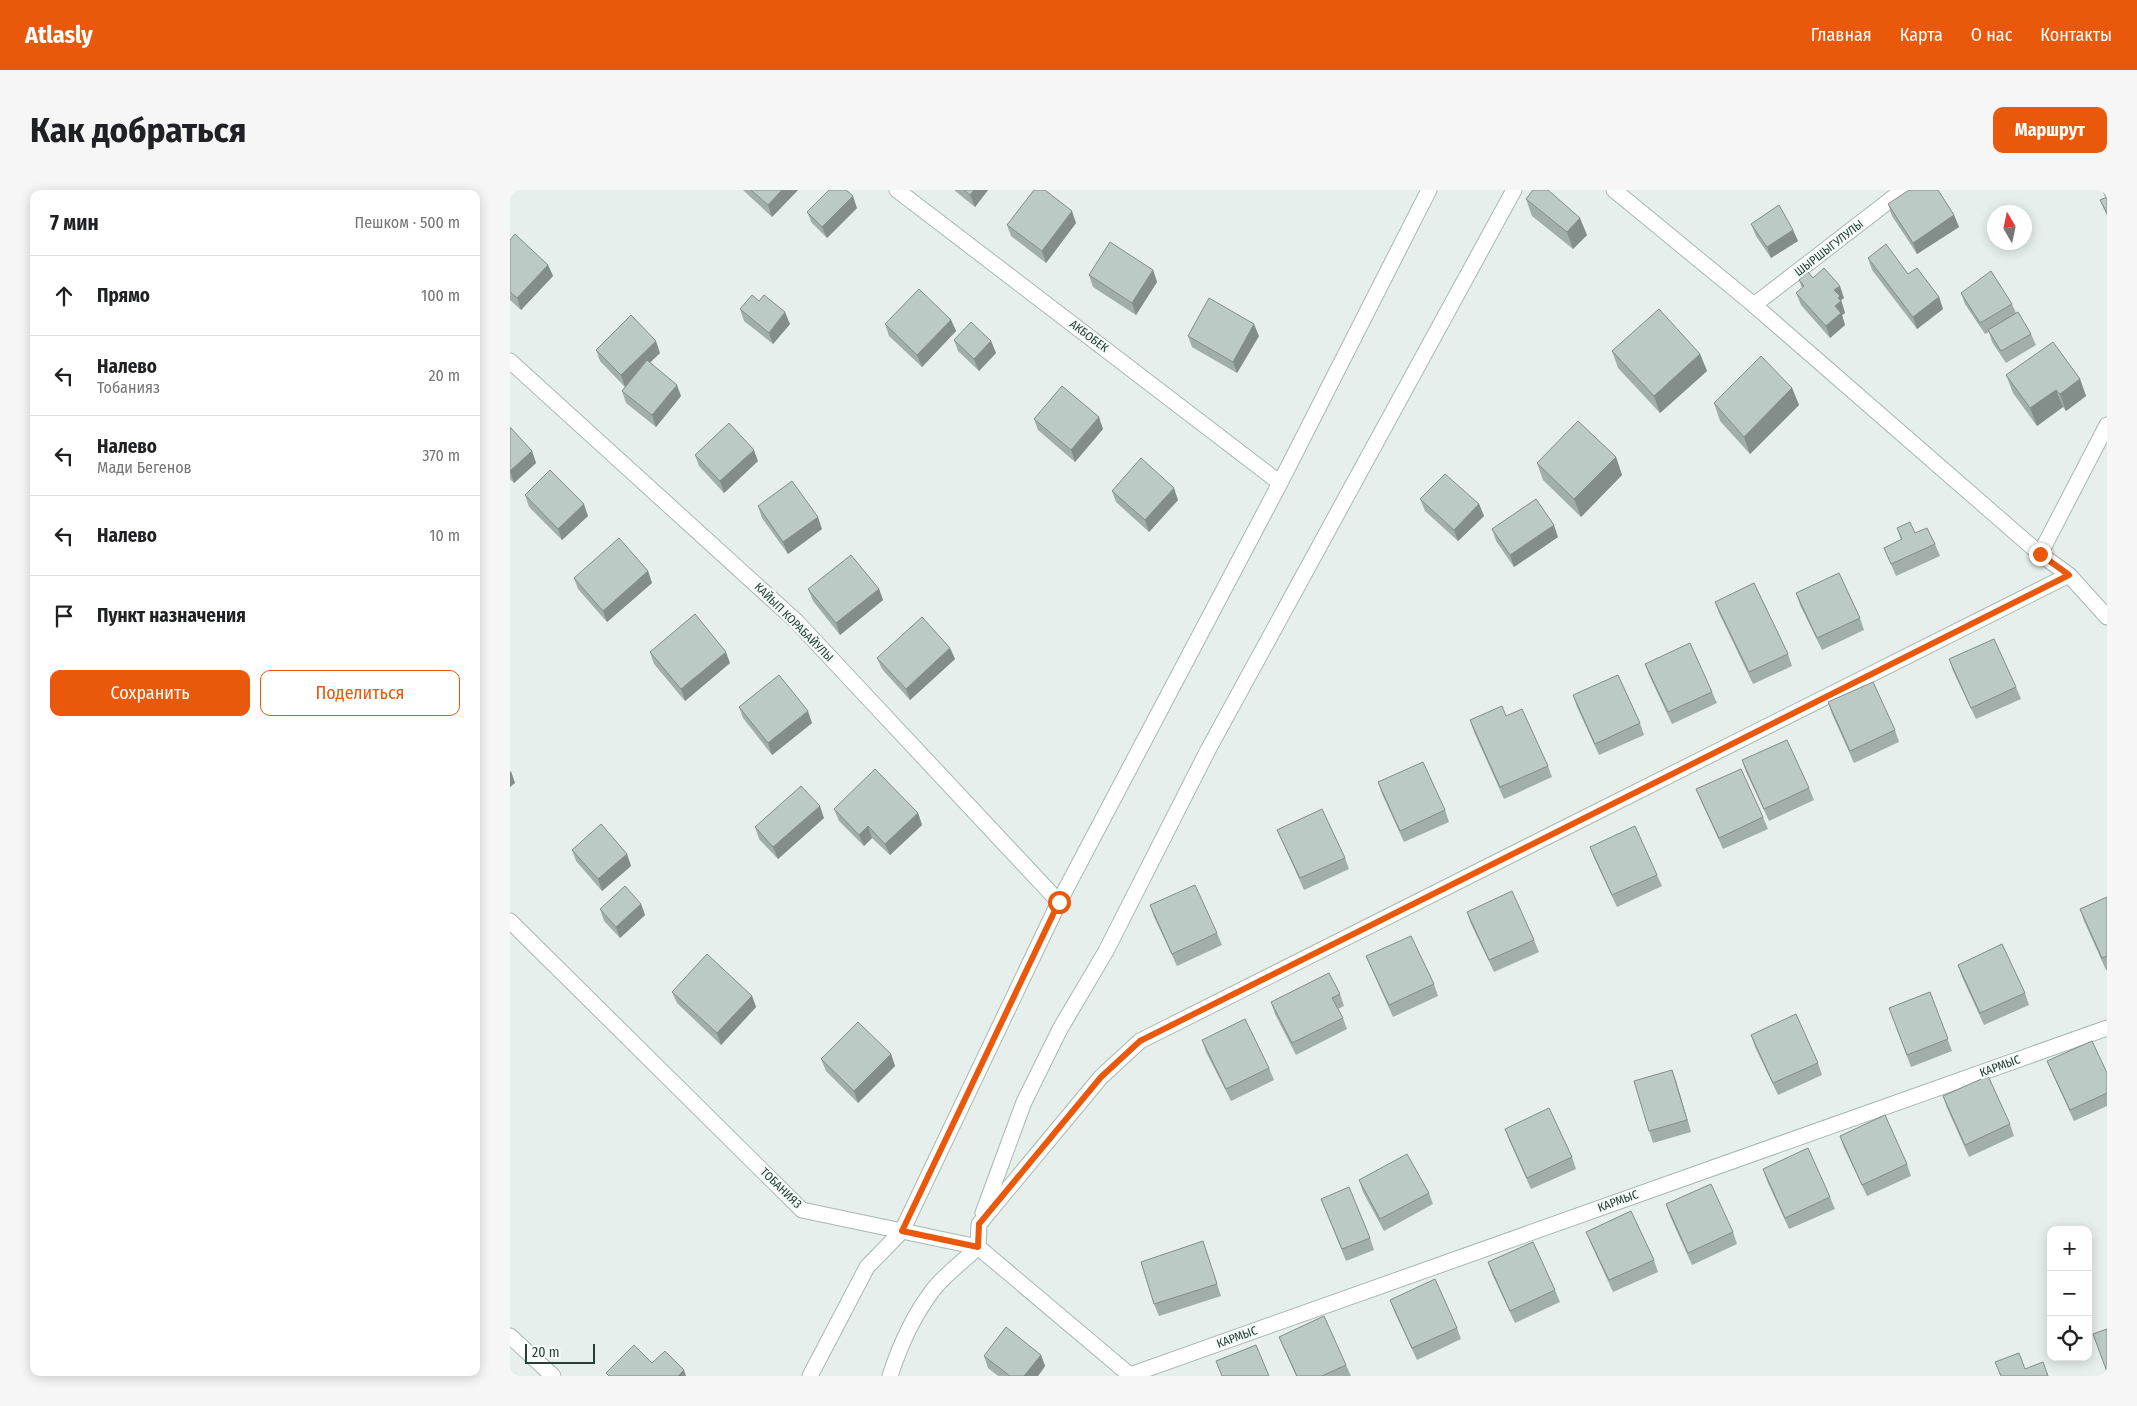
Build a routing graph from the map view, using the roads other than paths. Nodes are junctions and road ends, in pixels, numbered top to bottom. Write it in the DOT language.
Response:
graph roads {
  1 [pos="897,190"];
  2 [pos="1429,190"];
  3 [pos="1514,190"];
  4 [pos="1614,190"];
  5 [pos="1903,190"];
  6 [pos="1754,305"];
  7 [pos="510,361"];
  8 [pos="2107,425"];
  9 [pos="1280,483"];
  10 [pos="2040,554"];
  11 [pos="2069,575"];
  12 [pos="2107,617"];
  13 [pos="1059,902"];
  14 [pos="510,921"];
  15 [pos="2107,1028"];
  16 [pos="979,1224"];
  17 [pos="902,1231"];
  18 [pos="978,1247"];
  19 [pos="510,1336"];
  20 [pos="1130,1375"];
  21 [pos="553,1376"];
  22 [pos="810,1376"];
  23 [pos="890,1376"];
  1 -- 9 [label="street, АКБОБЕК"];
  2 -- 9 [label="street"];
  3 -- 16 [label="street"];
  4 -- 6 [label="street"];
  5 -- 6 [label="street, ШЫРШЫГУЛУЛЫ"];
  6 -- 10 [label="street"];
  7 -- 13 [label="street, КАЙЫП КОРАБАЙУЛЫ"];
  8 -- 10 [label="street"];
  9 -- 13 [label="street"];
  10 -- 11 [label="street"];
  11 -- 12 [label="street"];
  11 -- 16 [label="street"];
  13 -- 17 [label="street"];
  14 -- 17 [label="street, ТОБАНИЯЗ"];
  15 -- 20 [label="street, КАРМЫС"];
  16 -- 18 [label="street"];
  17 -- 18 [label="street, ТОБАНИЯЗ"];
  17 -- 22 [label="street"];
  18 -- 20 [label="street, ТОБАНИЯЗ"];
  18 -- 23 [label="street"];
  19 -- 21 [label="street"];
}
